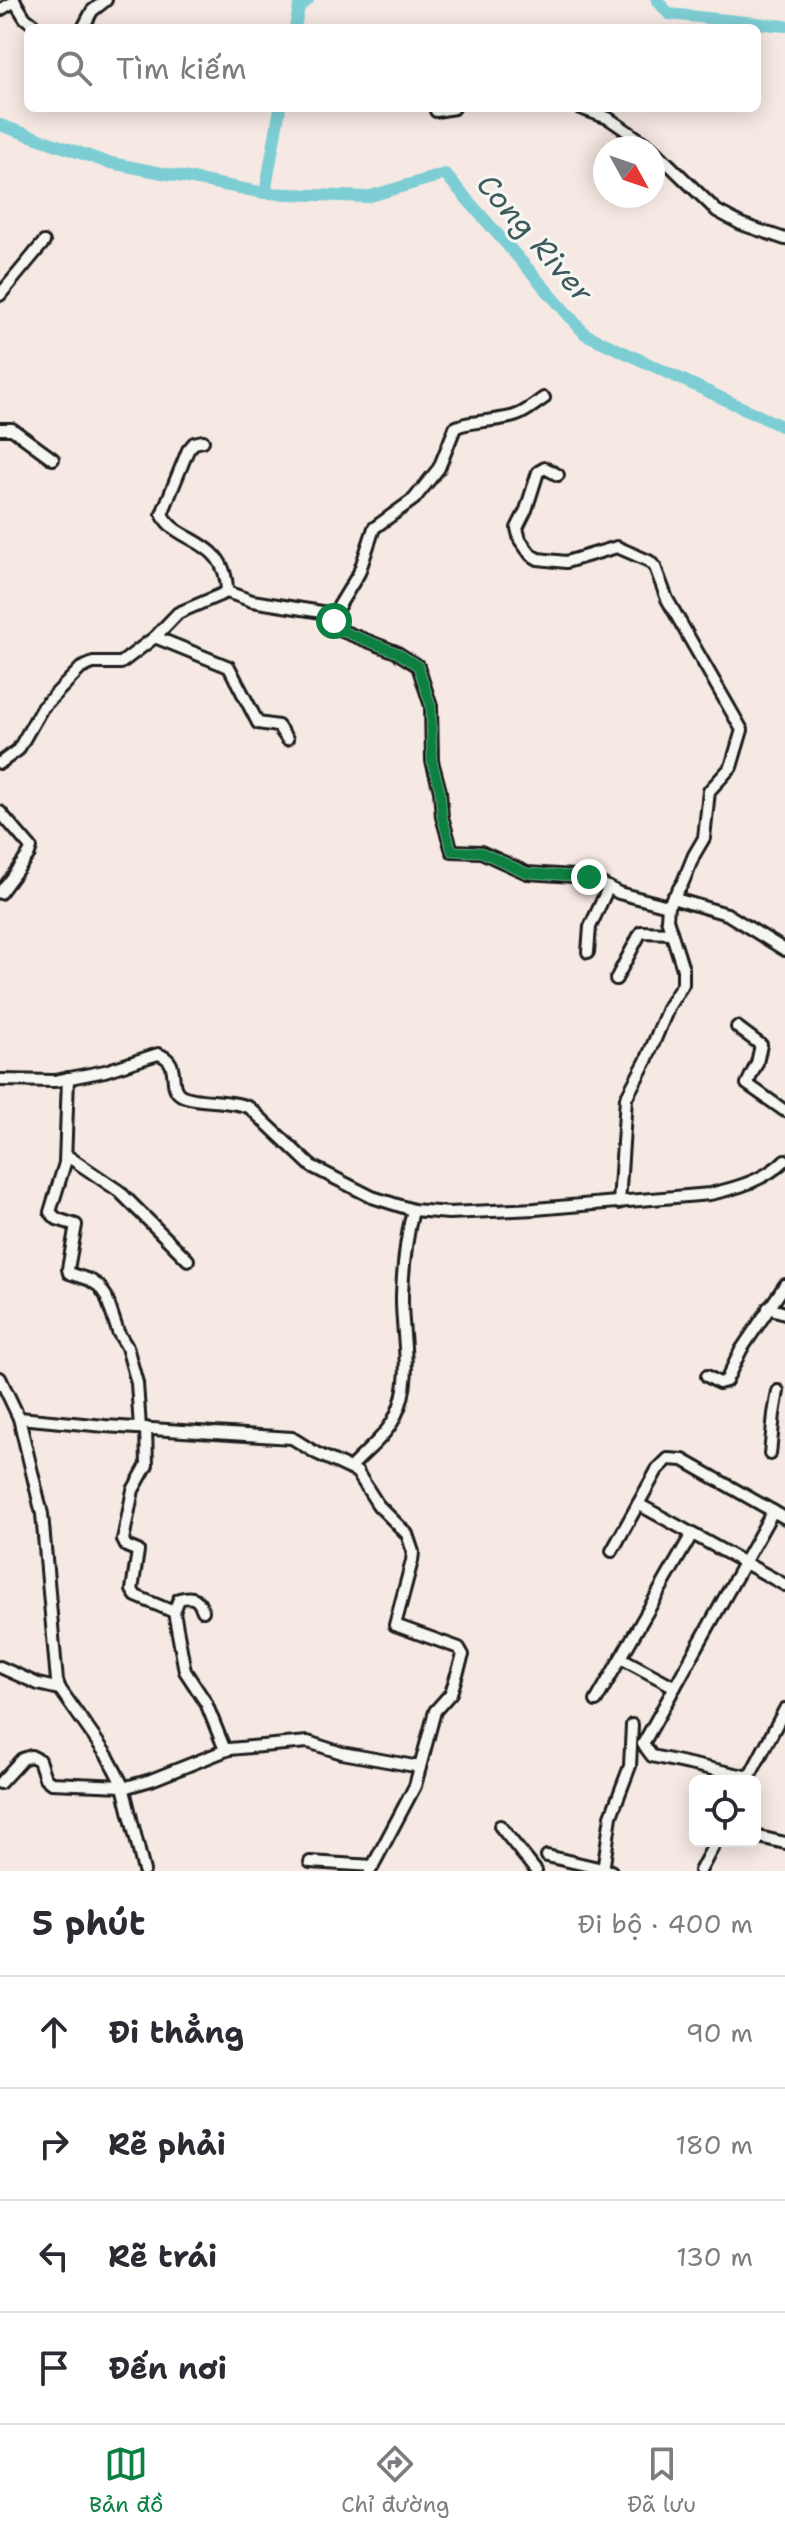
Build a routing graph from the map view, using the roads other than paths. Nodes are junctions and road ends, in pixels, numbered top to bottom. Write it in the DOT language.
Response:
graph roads {
  1 [pos="106,0"];
  2 [pos="14,1"];
  3 [pos="0,10"];
  4 [pos="33,24"];
  5 [pos="85,24"];
  6 [pos="591,112"];
  7 [pos="635,136"];
  8 [pos="665,160"];
  9 [pos="785,239"];
  10 [pos="44,242"];
  11 [pos="0,295"];
  12 [pos="544,398"];
  13 [pos="0,429"];
  14 [pos="203,441"];
  15 [pos="53,459"];
  16 [pos="558,475"];
  17 [pos="227,592"];
  18 [pos="334,614"];
  19 [pos="155,637"];
  20 [pos="287,739"];
  21 [pos="0,763"];
  22 [pos="0,812"];
  23 [pos="608,888"];
  24 [pos="0,893"];
  25 [pos="670,902"];
  26 [pos="671,933"];
  27 [pos="785,950"];
  28 [pos="588,952"];
  29 [pos="616,979"];
  30 [pos="737,1027"];
  31 [pos="68,1078"];
  32 [pos="0,1080"];
  33 [pos="785,1111"];
  34 [pos="66,1155"];
  35 [pos="785,1160"];
  36 [pos="619,1203"];
  37 [pos="413,1210"];
  38 [pos="188,1260"];
  39 [pos="785,1285"];
  40 [pos="768,1308"];
  41 [pos="785,1313"];
  42 [pos="707,1376"];
  43 [pos="0,1378"];
  44 [pos="778,1391"];
  45 [pos="19,1418"];
  46 [pos="143,1428"];
  47 [pos="770,1454"];
  48 [pos="351,1467"];
  49 [pos="638,1504"];
  50 [pos="773,1511"];
  51 [pos="785,1518"];
  52 [pos="692,1534"];
  53 [pos="612,1551"];
  54 [pos="745,1563"];
  55 [pos="785,1585"];
  56 [pos="203,1611"];
  57 [pos="174,1612"];
  58 [pos="621,1658"];
  59 [pos="0,1667"];
  60 [pos="675,1687"];
  61 [pos="60,1689"];
  62 [pos="596,1701"];
  63 [pos="785,1709"];
  64 [pos="632,1725"];
  65 [pos="225,1750"];
  66 [pos="420,1767"];
  67 [pos="731,1775"];
  68 [pos="750,1775"];
  69 [pos="0,1783"];
  70 [pos="123,1787"];
  71 [pos="500,1826"];
  72 [pos="761,1837"];
  73 [pos="785,1843"];
  74 [pos="713,1847"];
  75 [pos="547,1856"];
  76 [pos="310,1862"];
  77 [pos="371,1868"];
  78 [pos="606,1870"];
  79 [pos="144,1871"];
  80 [pos="536,1871"];
  81 [pos="700,1871"];
  1 -- 5 [label="street"];
  2 -- 3 [label="street"];
  2 -- 4 [label="street"];
  6 -- 7 [label="street"];
  8 -- 9 [label="street"];
  10 -- 11 [label="street"];
  12 -- 18 [label="street"];
  13 -- 15 [label="street"];
  14 -- 17 [label="street"];
  16 -- 25 [label="street"];
  17 -- 18 [label="street"];
  17 -- 19 [label="street"];
  18 -- 23 [label="street"];
  19 -- 20 [label="street"];
  19 -- 21 [label="street"];
  22 -- 24 [label="street"];
  23 -- 25 [label="street"];
  23 -- 28 [label="street"];
  25 -- 26 [label="street"];
  25 -- 27 [label="street"];
  26 -- 29 [label="street"];
  26 -- 36 [label="street"];
  30 -- 33 [label="street"];
  31 -- 32 [label="street"];
  31 -- 34 [label="street"];
  31 -- 37 [label="street"];
  34 -- 38 [label="street"];
  34 -- 46 [label="street"];
  35 -- 36 [label="street"];
  36 -- 37 [label="street"];
  37 -- 48 [label="street"];
  39 -- 40 [label="street"];
  40 -- 41 [label="street"];
  40 -- 42 [label="street"];
  43 -- 45 [label="street"];
  44 -- 47 [label="street"];
  45 -- 46 [label="street"];
  45 -- 61 [label="street"];
  46 -- 48 [label="street"];
  46 -- 57 [label="street"];
  48 -- 66 [label="street"];
  49 -- 50 [label="street"];
  49 -- 52 [label="street"];
  49 -- 53 [label="street"];
  50 -- 51 [label="street"];
  50 -- 54 [label="street"];
  52 -- 54 [label="street"];
  52 -- 58 [label="street"];
  54 -- 55 [label="street"];
  54 -- 60 [label="street"];
  56 -- 57 [label="street"];
  57 -- 65 [label="street"];
  58 -- 60 [label="street"];
  58 -- 62 [label="street"];
  59 -- 61 [label="street"];
  60 -- 67 [label="street"];
  61 -- 70 [label="street"];
  63 -- 68 [label="street"];
  64 -- 78 [label="street"];
  65 -- 66 [label="street"];
  65 -- 70 [label="street"];
  66 -- 77 [label="street"];
  69 -- 70 [label="street"];
  70 -- 79 [label="street"];
  71 -- 80 [label="street"];
  72 -- 73 [label="street"];
  74 -- 81 [label="street"];
  75 -- 78 [label="street"];
  76 -- 77 [label="street"];
}
